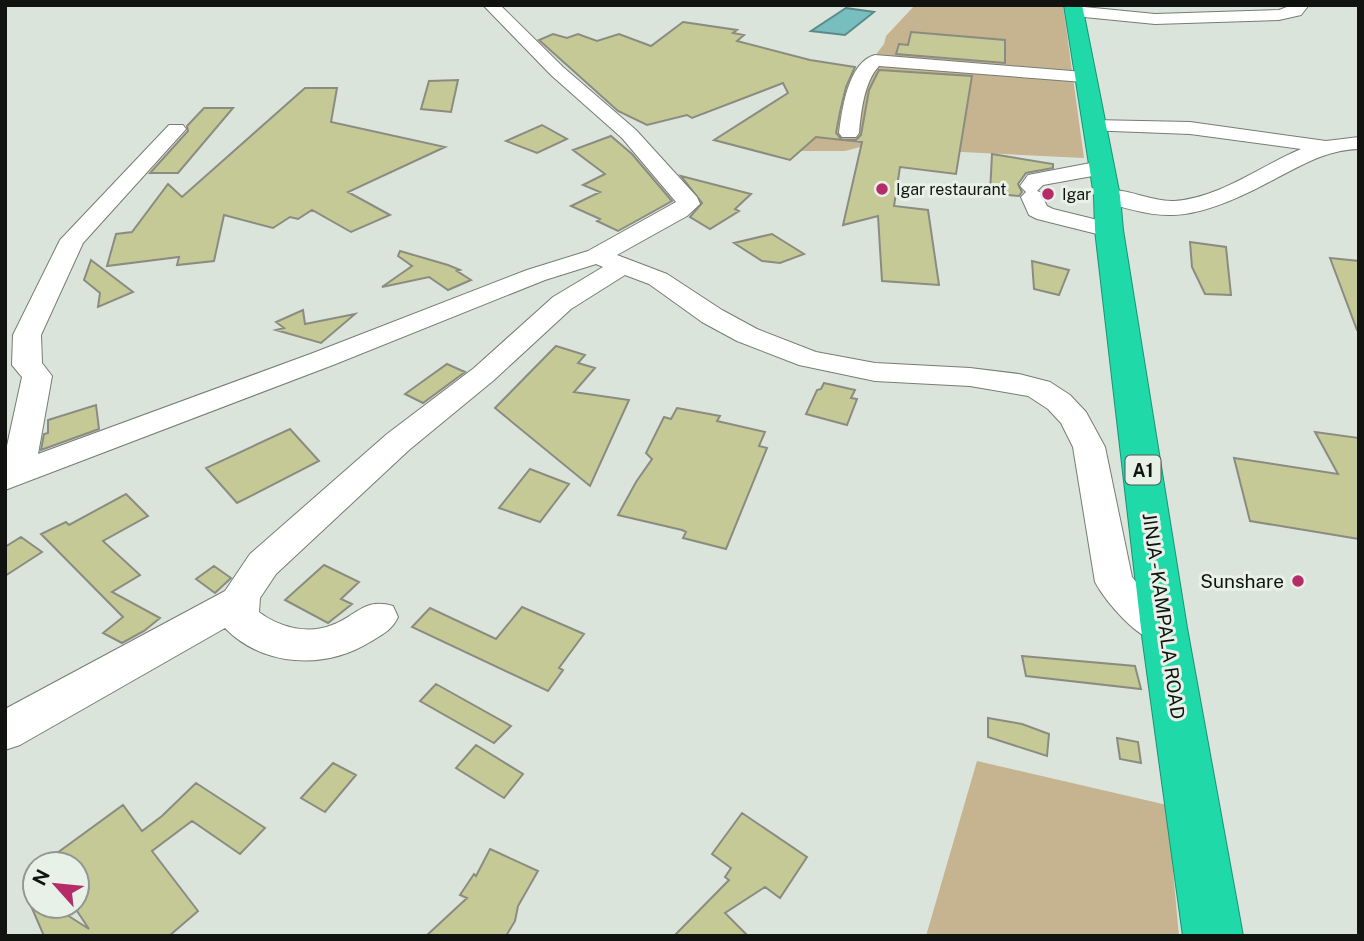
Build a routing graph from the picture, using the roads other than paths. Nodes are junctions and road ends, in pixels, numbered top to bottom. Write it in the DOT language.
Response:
graph roads {
  1 [pos="491,5"];
  2 [pos="1301,5"];
  3 [pos="1074,8"];
  4 [pos="1084,77"];
  5 [pos="1093,126"];
  6 [pos="176,128"];
  7 [pos="849,133"];
  8 [pos="1359,143"];
  9 [pos="1323,146"];
  10 [pos="1106,198"];
  11 [pos="611,261"];
  12 [pos="12,477"];
  13 [pos="240,600"];
  14 [pos="379,617"];
  15 [pos="1164,628"];
  16 [pos="5,731"];
  17 [pos="1213,936"];
  1 -- 11 [label="street"];
  2 -- 3 [label="street"];
  3 -- 4 [label="highway, JINJA - KAMPALA ROAD / A1"];
  4 -- 5 [label="highway, JINJA - KAMPALA ROAD / A1"];
  4 -- 7 [label="street"];
  5 -- 9 [label="street"];
  5 -- 10 [label="highway, JINJA - KAMPALA ROAD / A1"];
  6 -- 12 [label="street"];
  8 -- 9 [label="street"];
  9 -- 10 [label="street"];
  10 -- 10 [label="street"];
  10 -- 15 [label="highway, JINJA - KAMPALA ROAD / A1"];
  11 -- 12 [label="street"];
  11 -- 13 [label="street"];
  11 -- 15 [label="street"];
  13 -- 14 [label="street"];
  13 -- 16 [label="street"];
  15 -- 17 [label="highway, JINJA - KAMPALA ROAD / A1"];
}
